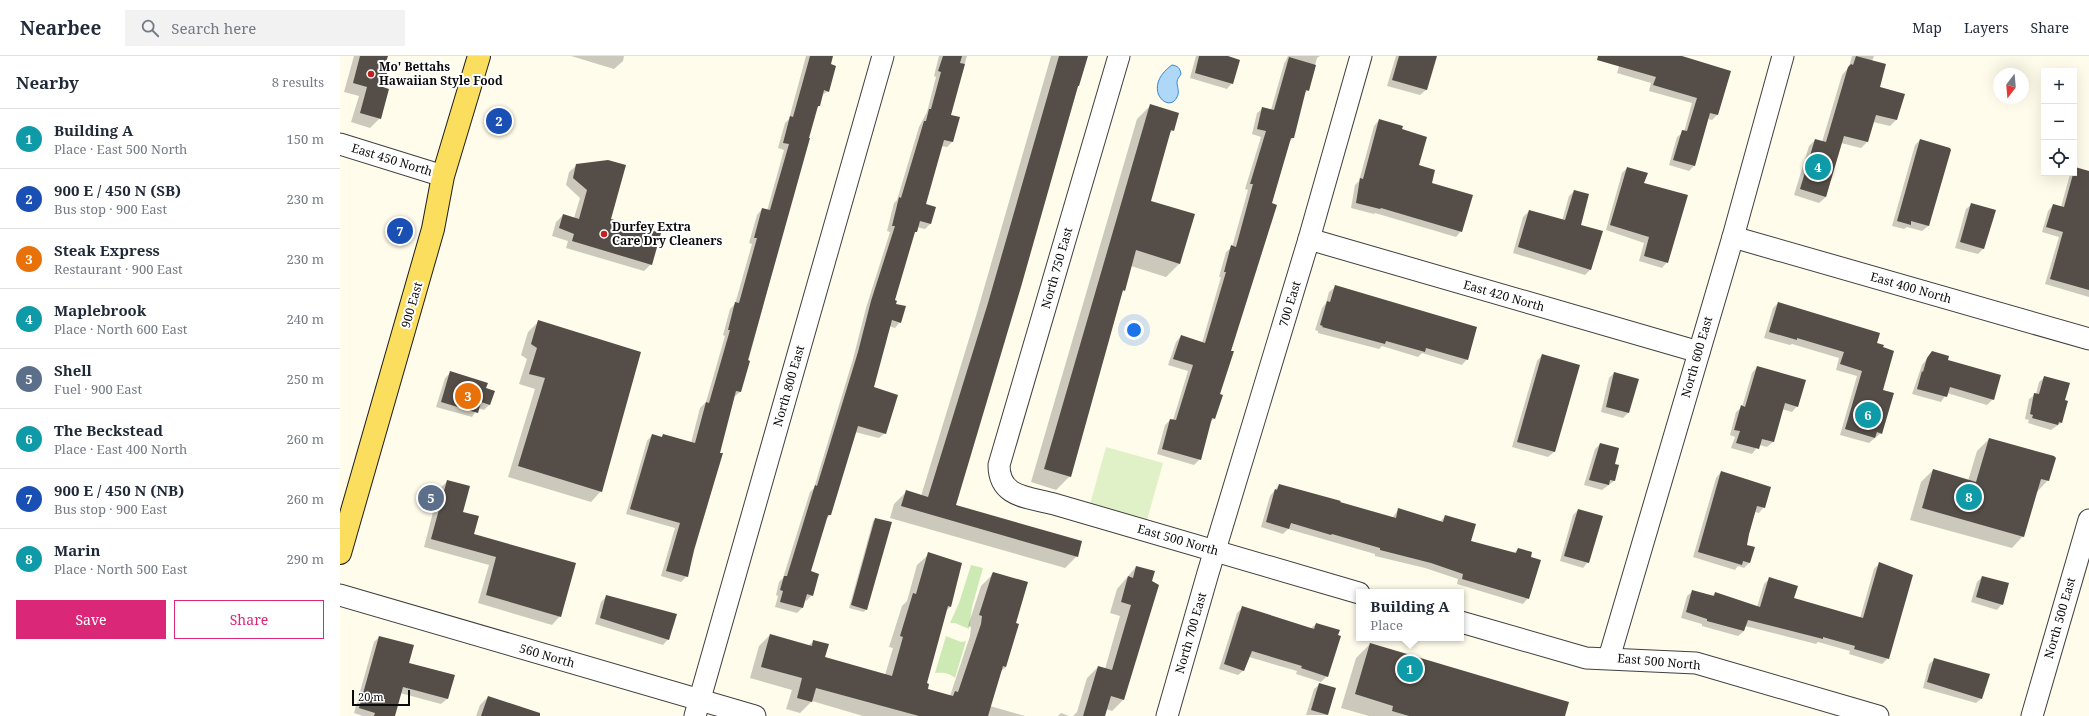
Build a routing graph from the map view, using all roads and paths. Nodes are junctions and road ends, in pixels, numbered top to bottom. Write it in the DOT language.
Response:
graph roads {
  1 [pos="479,56"];
  2 [pos="883,56"];
  3 [pos="1119,56"];
  4 [pos="1361,56"];
  5 [pos="1783,56"];
  6 [pos="340,144"];
  7 [pos="443,176"];
  8 [pos="1733,237"];
  9 [pos="1309,239"];
  10 [pos="2089,339"];
  11 [pos="1699,352"];
  12 [pos="1001,481"];
  13 [pos="2089,520"];
  14 [pos="1215,551"];
  15 [pos="340,553"];
  16 [pos="1356,592"];
  17 [pos="340,595"];
  18 [pos="1464,623"];
  19 [pos="1610,658"];
  20 [pos="697,709"];
  21 [pos="755,716"];
  22 [pos="1167,716"];
  23 [pos="1878,716"];
  24 [pos="2032,716"];
  1 -- 7 [label="main road, 900 East"];
  2 -- 20 [label="street, North 800 East"];
  3 -- 12 [label="street, North 750 East"];
  4 -- 9 [label="street, 700 East"];
  5 -- 8 [label="street, North 600 East"];
  6 -- 7 [label="street, East 450 North"];
  7 -- 15 [label="main road, 900 East"];
  8 -- 10 [label="street, East 400 North"];
  8 -- 11 [label="street, North 600 East"];
  9 -- 11 [label="street, East 420 North"];
  9 -- 14 [label="street, 700 East"];
  11 -- 19 [label="street, North 600 East"];
  12 -- 14 [label="street, East 500 North"];
  13 -- 24 [label="street, North 500 East"];
  14 -- 16 [label="street, East 500 North"];
  14 -- 22 [label="street, North 700 East"];
  17 -- 20 [label="street, 560 North"];
  18 -- 19 [label="street, East 500 North"];
  19 -- 23 [label="street, East 500 North"];
  20 -- 21 [label="street, 560 North"];
}
